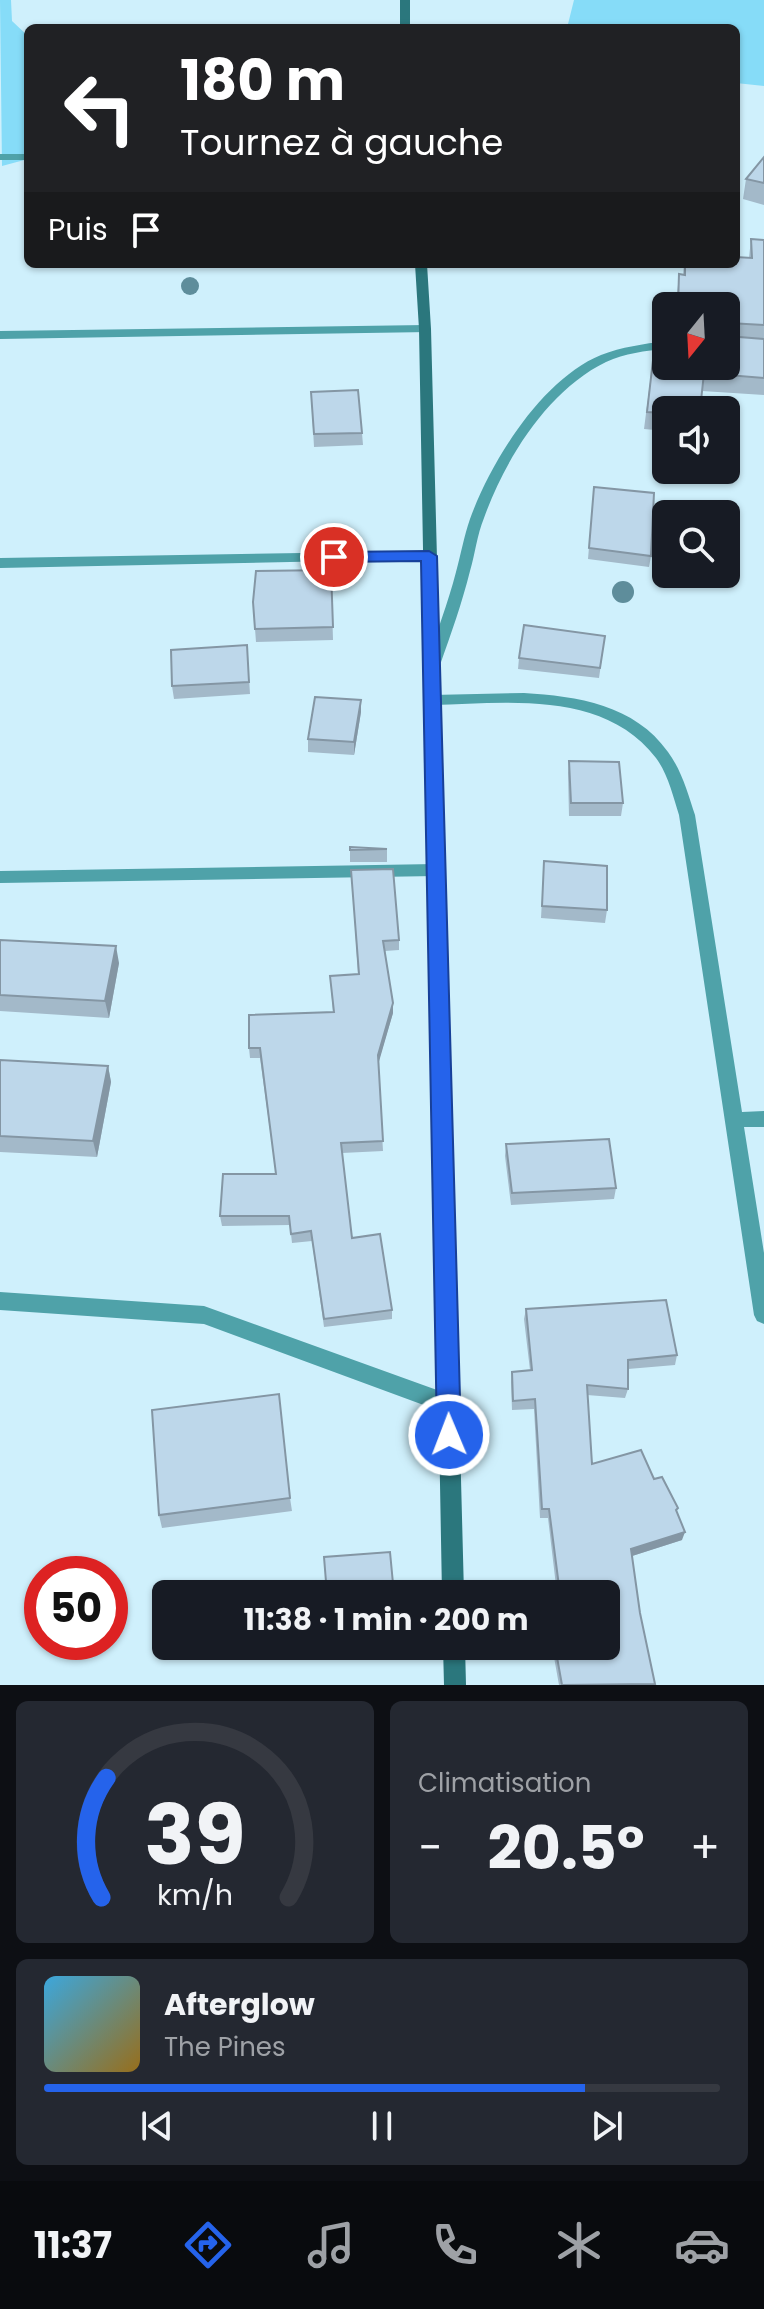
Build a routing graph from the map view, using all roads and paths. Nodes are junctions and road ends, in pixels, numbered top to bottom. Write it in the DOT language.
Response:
graph roads {
  1 [pos="405,0"];
  2 [pos="405,24"];
  3 [pos="0,157"];
  4 [pos="24,157"];
  5 [pos="421,268"];
  6 [pos="425,329"];
  7 [pos="0,335"];
  8 [pos="652,346"];
  9 [pos="429,556"];
  10 [pos="0,563"];
  11 [pos="431,671"];
  12 [pos="432,700"];
  13 [pos="436,870"];
  14 [pos="0,877"];
  15 [pos="764,1119"];
  16 [pos="736,1120"];
  17 [pos="0,1301"];
  18 [pos="764,1315"];
  19 [pos="448,1404"];
  20 [pos="453,1580"];
  21 [pos="454,1660"];
  22 [pos="455,1685"];
  1 -- 2 [label="main road"];
  3 -- 4 [label="street"];
  5 -- 6 [label="main road"];
  6 -- 7 [label="street"];
  6 -- 9 [label="main road"];
  8 -- 11 [label="street"];
  9 -- 10 [label="street"];
  9 -- 11 [label="main road"];
  11 -- 12 [label="main road"];
  12 -- 13 [label="main road"];
  12 -- 16 [label="street"];
  13 -- 14 [label="street"];
  13 -- 19 [label="main road"];
  15 -- 16 [label="street"];
  16 -- 18 [label="street"];
  17 -- 19 [label="street"];
  19 -- 20 [label="main road"];
  21 -- 22 [label="main road"];
}
